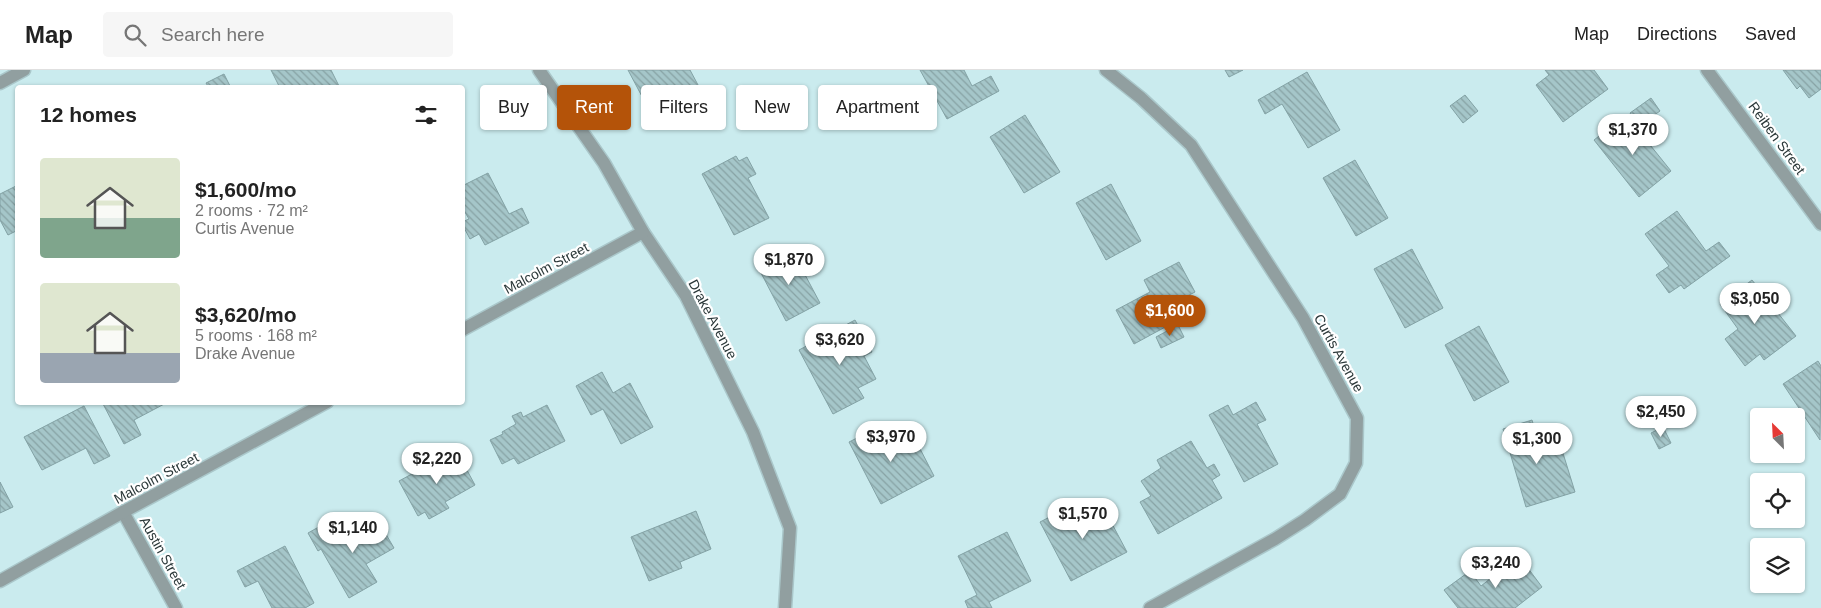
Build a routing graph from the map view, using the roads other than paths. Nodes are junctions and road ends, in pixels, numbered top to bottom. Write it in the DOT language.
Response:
graph roads {
  1 [pos="24,70"];
  2 [pos="539,70"];
  3 [pos="1106,70"];
  4 [pos="1708,70"];
  5 [pos="0,83"];
  6 [pos="1821,224"];
  7 [pos="643,232"];
  8 [pos="465,328"];
  9 [pos="321,405"];
  10 [pos="123,512"];
  11 [pos="0,581"];
  12 [pos="176,608"];
  13 [pos="785,608"];
  14 [pos="1150,608"];
  1 -- 5 [label="street"];
  2 -- 7 [label="street, Drake Avenue"];
  3 -- 14 [label="street, Curtis Avenue"];
  4 -- 6 [label="street, Reiben Street"];
  7 -- 8 [label="street, Malcolm Street"];
  7 -- 13 [label="street, Drake Avenue"];
  9 -- 10 [label="street, Malcolm Street"];
  10 -- 11 [label="street, Malcolm Street"];
  10 -- 12 [label="street, Austin Street"];
}
